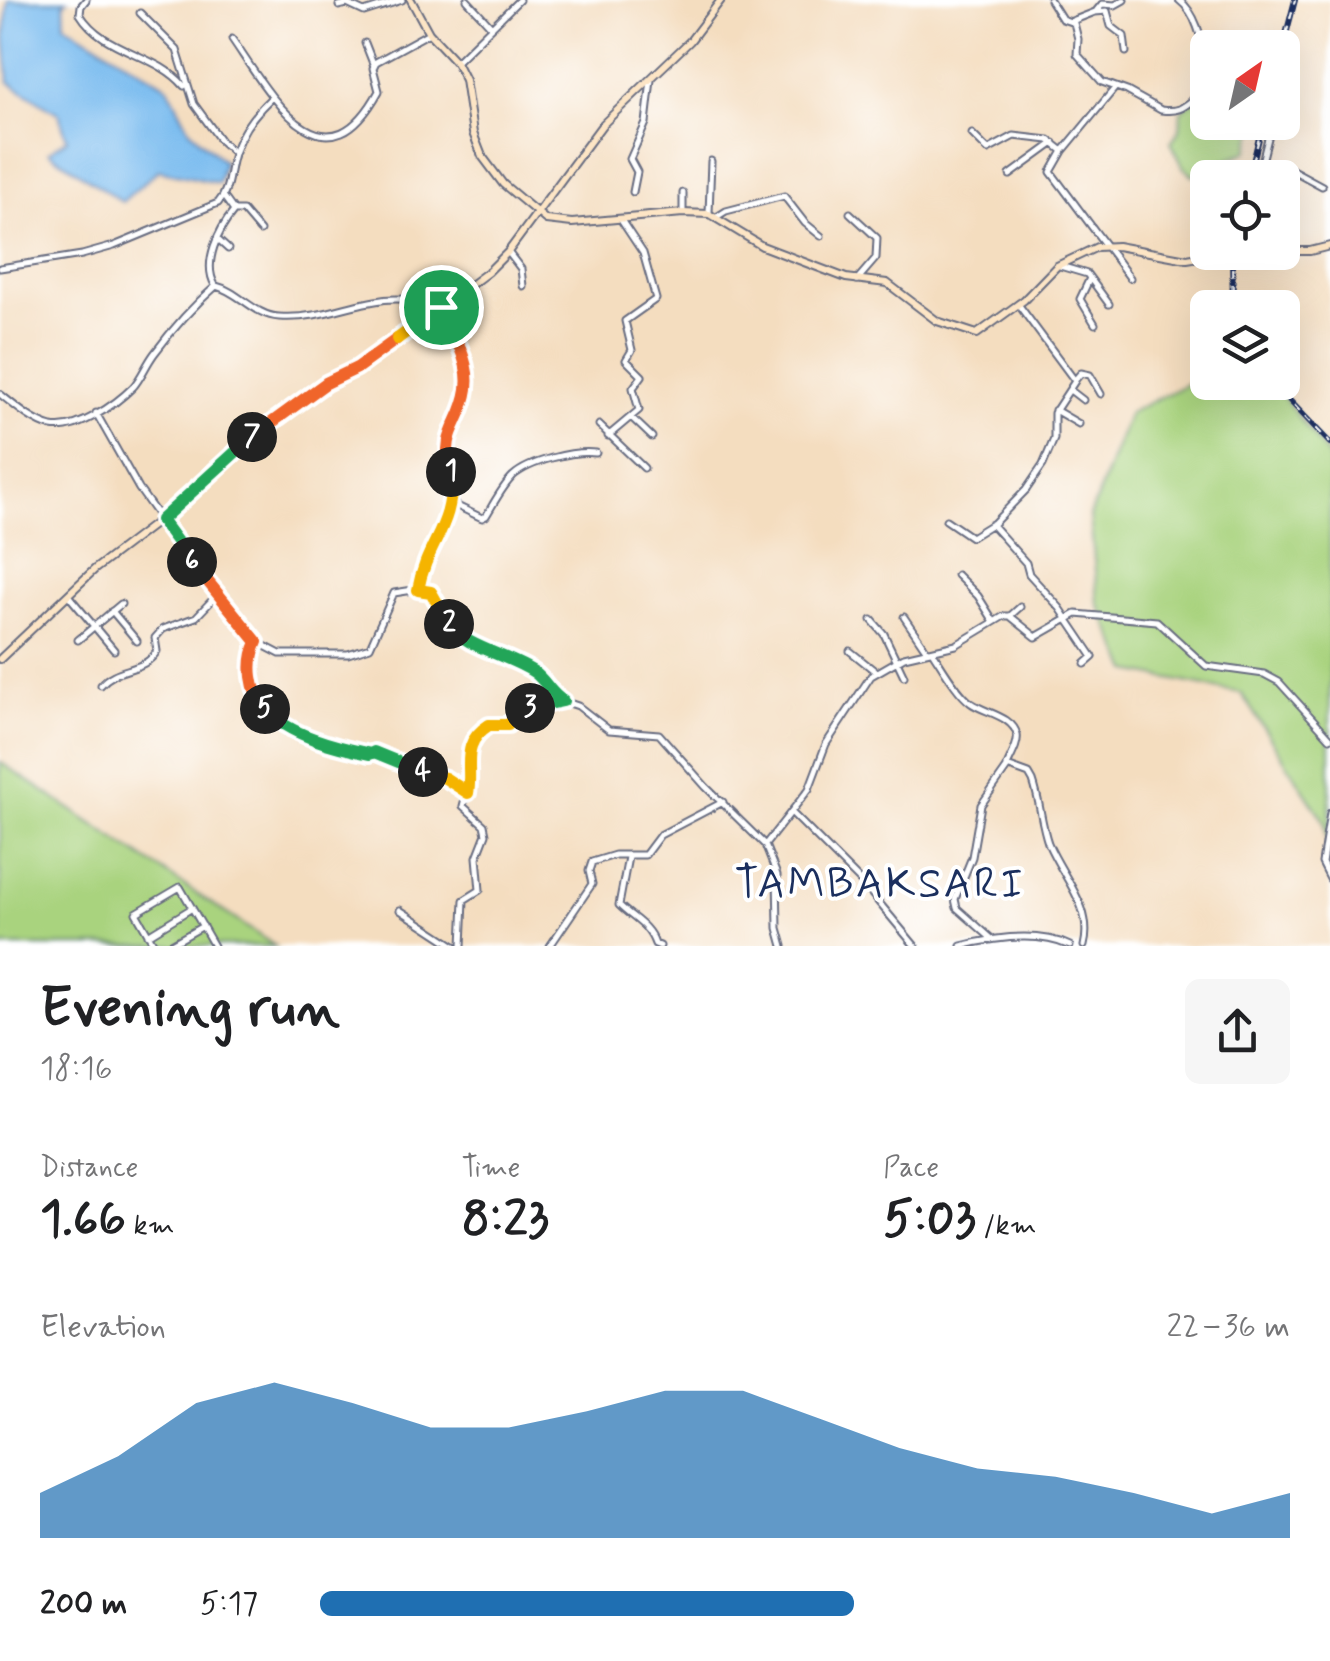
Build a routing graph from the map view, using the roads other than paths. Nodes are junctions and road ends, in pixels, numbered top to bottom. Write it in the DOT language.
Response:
graph roads {
  1 [pos="86,0"];
  2 [pos="402,0"];
  3 [pos="411,0"];
  4 [pos="467,0"];
  5 [pos="519,0"];
  6 [pos="721,0"];
  7 [pos="1050,0"];
  8 [pos="1124,0"];
  9 [pos="1180,0"];
  10 [pos="339,6"];
  11 [pos="1094,12"];
  12 [pos="140,14"];
  13 [pos="1072,21"];
  14 [pos="490,25"];
  15 [pos="429,33"];
  16 [pos="232,39"];
  17 [pos="365,43"];
  18 [pos="1126,52"];
  19 [pos="456,62"];
  20 [pos="374,66"];
  21 [pos="652,78"];
  22 [pos="1115,88"];
  23 [pos="188,92"];
  24 [pos="270,98"];
  25 [pos="972,134"];
  26 [pos="1054,143"];
  27 [pos="1062,150"];
  28 [pos="234,153"];
  29 [pos="710,161"];
  30 [pos="1300,174"];
  31 [pos="1010,175"];
  32 [pos="1322,186"];
  33 [pos="633,192"];
  34 [pos="683,193"];
  35 [pos="224,197"];
  36 [pos="234,211"];
  37 [pos="850,212"];
  38 [pos="683,213"];
  39 [pos="536,214"];
  40 [pos="712,216"];
  41 [pos="621,220"];
  42 [pos="260,231"];
  43 [pos="821,236"];
  44 [pos="217,239"];
  45 [pos="1108,246"];
  46 [pos="1330,246"];
  47 [pos="228,249"];
  48 [pos="1300,251"];
  49 [pos="508,252"];
  50 [pos="1190,259"];
  51 [pos="1057,266"];
  52 [pos="0,268"];
  53 [pos="1090,278"];
  54 [pos="1130,278"];
  55 [pos="857,280"];
  56 [pos="216,286"];
  57 [pos="523,286"];
  58 [pos="1018,304"];
  59 [pos="1109,304"];
  60 [pos="441,307"];
  61 [pos="1096,324"];
  62 [pos="1075,380"];
  63 [pos="1070,390"];
  64 [pos="0,394"];
  65 [pos="1100,394"];
  66 [pos="1084,400"];
  67 [pos="1055,410"];
  68 [pos="96,412"];
  69 [pos="631,417"];
  70 [pos="1079,424"];
  71 [pos="599,425"];
  72 [pos="608,436"];
  73 [pos="652,437"];
  74 [pos="596,453"];
  75 [pos="644,468"];
  76 [pos="451,502"];
  77 [pos="161,520"];
  78 [pos="946,520"];
  79 [pos="992,524"];
  80 [pos="957,576"];
  81 [pos="418,590"];
  82 [pos="218,594"];
  83 [pos="68,595"];
  84 [pos="121,604"];
  85 [pos="1020,608"];
  86 [pos="112,611"];
  87 [pos="1010,616"];
  88 [pos="904,617"];
  89 [pos="1067,618"];
  90 [pos="872,620"];
  91 [pos="993,620"];
  92 [pos="94,626"];
  93 [pos="78,640"];
  94 [pos="137,641"];
  95 [pos="257,642"];
  96 [pos="114,650"];
  97 [pos="850,651"];
  98 [pos="929,651"];
  99 [pos="0,659"];
  100 [pos="895,662"];
  101 [pos="1084,664"];
  102 [pos="876,672"];
  103 [pos="904,676"];
  104 [pos="102,686"];
  105 [pos="563,701"];
  106 [pos="1330,738"];
  107 [pos="1008,768"];
  108 [pos="468,793"];
  109 [pos="723,802"];
  110 [pos="1330,813"];
  111 [pos="792,814"];
  112 [pos="766,844"];
  113 [pos="628,858"];
  114 [pos="1330,880"];
  115 [pos="192,908"];
  116 [pos="400,910"];
  117 [pos="203,926"];
  118 [pos="148,935"];
  119 [pos="992,939"];
  120 [pos="155,946"];
  121 [pos="168,946"];
  122 [pos="214,946"];
  123 [pos="458,946"];
  124 [pos="550,946"];
  125 [pos="660,946"];
  126 [pos="784,946"];
  127 [pos="915,946"];
  128 [pos="960,946"];
  129 [pos="1070,946"];
  130 [pos="1084,946"];
  1 -- 23 [label="street"];
  2 -- 10 [label="street"];
  3 -- 15 [label="street"];
  4 -- 14 [label="street"];
  5 -- 14 [label="street"];
  6 -- 21 [label="street"];
  7 -- 13 [label="street"];
  8 -- 11 [label="street"];
  9 -- 22 [label="street"];
  11 -- 13 [label="street"];
  11 -- 18 [label="street"];
  12 -- 23 [label="street"];
  13 -- 22 [label="street"];
  14 -- 19 [label="street"];
  15 -- 19 [label="street"];
  15 -- 20 [label="street"];
  16 -- 24 [label="street"];
  17 -- 20 [label="street"];
  19 -- 39 [label="street"];
  20 -- 24 [label="street"];
  21 -- 33 [label="street"];
  21 -- 39 [label="street"];
  22 -- 27 [label="street"];
  23 -- 28 [label="street"];
  24 -- 28 [label="street"];
  25 -- 26 [label="street"];
  26 -- 27 [label="street"];
  26 -- 31 [label="street"];
  27 -- 45 [label="street"];
  28 -- 35 [label="street"];
  29 -- 40 [label="street"];
  30 -- 32 [label="street"];
  34 -- 38 [label="street"];
  35 -- 36 [label="street"];
  35 -- 52 [label="street"];
  36 -- 42 [label="street"];
  36 -- 44 [label="street"];
  37 -- 55 [label="street"];
  38 -- 40 [label="street"];
  38 -- 41 [label="street"];
  39 -- 41 [label="street"];
  39 -- 49 [label="street"];
  40 -- 43 [label="street"];
  40 -- 55 [label="street"];
  41 -- 69 [label="street"];
  44 -- 47 [label="street"];
  44 -- 56 [label="street"];
  45 -- 50 [label="street"];
  45 -- 51 [label="street"];
  45 -- 54 [label="street"];
  46 -- 48 [label="street"];
  49 -- 57 [label="street"];
  49 -- 60 [label="street"];
  51 -- 53 [label="street"];
  51 -- 58 [label="street"];
  53 -- 59 [label="street"];
  53 -- 61 [label="street"];
  55 -- 58 [label="street"];
  56 -- 60 [label="street"];
  56 -- 68 [label="street"];
  58 -- 62 [label="street"];
  60 -- 76 [label="street"];
  60 -- 77 [label="street"];
  62 -- 63 [label="street"];
  62 -- 65 [label="street"];
  63 -- 66 [label="street"];
  63 -- 67 [label="street"];
  64 -- 68 [label="street"];
  67 -- 70 [label="street"];
  67 -- 79 [label="street"];
  68 -- 77 [label="street"];
  69 -- 72 [label="street"];
  69 -- 73 [label="street"];
  71 -- 72 [label="street"];
  72 -- 75 [label="street"];
  74 -- 76 [label="street"];
  76 -- 81 [label="street"];
  77 -- 82 [label="street"];
  77 -- 83 [label="street"];
  78 -- 79 [label="street"];
  79 -- 89 [label="street"];
  80 -- 91 [label="street"];
  81 -- 95 [label="street"];
  81 -- 105 [label="street"];
  82 -- 95 [label="street"];
  82 -- 104 [label="street"];
  83 -- 92 [label="street"];
  83 -- 99 [label="street"];
  84 -- 86 [label="street"];
  85 -- 87 [label="street"];
  86 -- 92 [label="street"];
  86 -- 94 [label="street"];
  87 -- 89 [label="street"];
  87 -- 91 [label="street"];
  88 -- 98 [label="street"];
  89 -- 101 [label="street"];
  89 -- 106 [label="street"];
  90 -- 100 [label="street"];
  91 -- 98 [label="street"];
  92 -- 93 [label="street"];
  92 -- 96 [label="street"];
  95 -- 108 [label="street"];
  97 -- 102 [label="street"];
  98 -- 100 [label="street"];
  98 -- 107 [label="street"];
  100 -- 102 [label="street"];
  100 -- 103 [label="street"];
  102 -- 111 [label="street"];
  105 -- 108 [label="street"];
  105 -- 109 [label="street"];
  107 -- 119 [label="street"];
  107 -- 130 [label="street"];
  108 -- 123 [label="street"];
  109 -- 112 [label="street"];
  109 -- 113 [label="street"];
  110 -- 114 [label="street"];
  111 -- 112 [label="street"];
  111 -- 127 [label="street"];
  112 -- 126 [label="street"];
  113 -- 124 [label="street"];
  113 -- 125 [label="street"];
  115 -- 117 [label="street"];
  115 -- 118 [label="street"];
  115 -- 118 [label="street"];
  116 -- 123 [label="street"];
  117 -- 121 [label="street"];
  117 -- 122 [label="street"];
  118 -- 120 [label="street"];
  119 -- 128 [label="street"];
  119 -- 129 [label="street"];
}
